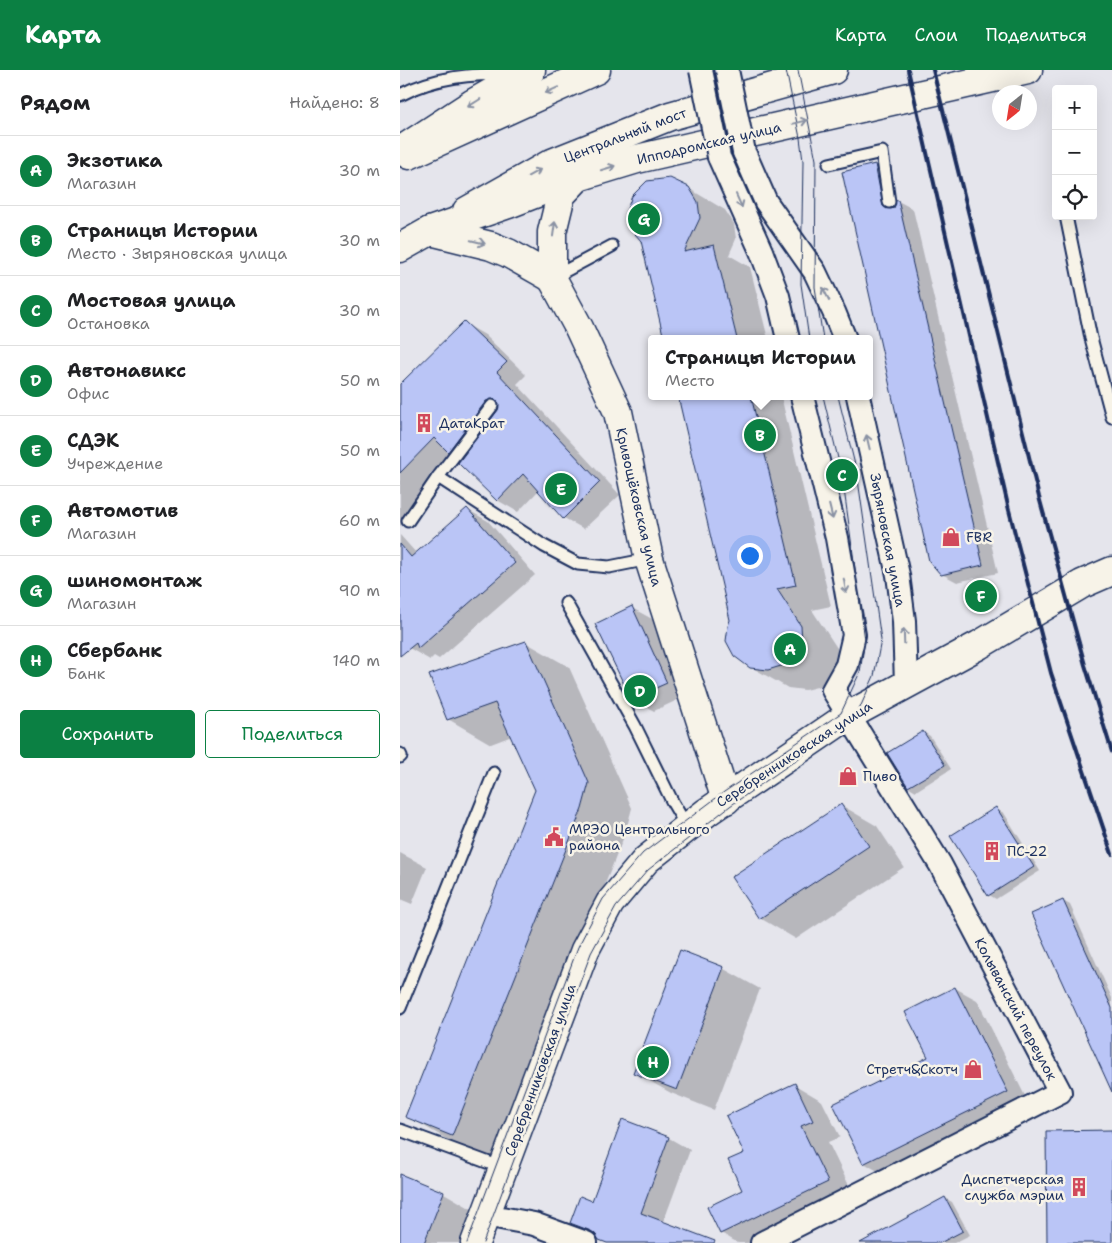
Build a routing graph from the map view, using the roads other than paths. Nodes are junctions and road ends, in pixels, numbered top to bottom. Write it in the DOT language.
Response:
graph roads {
  1 [pos="596,70"];
  2 [pos="701,70"];
  3 [pos="727,70"];
  4 [pos="833,70"];
  5 [pos="1028,70"];
  6 [pos="528,72"];
  7 [pos="400,94"];
  8 [pos="400,151"];
  9 [pos="400,159"];
  10 [pos="829,164"];
  11 [pos="578,177"];
  12 [pos="889,202"];
  13 [pos="1067,220"];
  14 [pos="430,231"];
  15 [pos="612,246"];
  16 [pos="400,248"];
  17 [pos="552,278"];
  18 [pos="787,335"];
  19 [pos="843,335"];
  20 [pos="803,400"];
  21 [pos="859,400"];
  22 [pos="492,406"];
  23 [pos="1112,417"];
  24 [pos="438,477"];
  25 [pos="408,521"];
  26 [pos="649,559"];
  27 [pos="1112,571"];
  28 [pos="566,602"];
  29 [pos="906,685"];
  30 [pos="848,716"];
  31 [pos="494,773"];
  32 [pos="726,800"];
  33 [pos="687,827"];
  34 [pos="400,1008"];
  35 [pos="400,1130"];
  36 [pos="503,1168"];
  37 [pos="485,1215"];
  38 [pos="475,1243"];
  39 [pos="586,1243"];
  40 [pos="762,1243"];
  1 -- 9 [label="main road, one-way"];
  2 -- 18 [label="street, one-way, bridge"];
  19 -- 3 [label="street, one-way, bridge"];
  14 -- 4 [label="main road, Центральный мост, one-way"];
  11 -- 5 [label="main road, Ипподромская улица, one-way"];
  6 -- 7 [label="lane"];
  6 -- 8 [label="main road, one-way"];
  10 -- 12 [label="lane"];
  11 -- 14 [label="main road, Ипподромская улица"];
  17 -- 11 [label="main road, one-way"];
  13 -- 23 [label="lane"];
  14 -- 16 [label="main road, Ипподромская улица"];
  14 -- 17 [label="main road, one-way"];
  15 -- 17 [label="lane"];
  17 -- 26 [label="main road, Кривощёковская улица"];
  20 -- 30 [label="street, one-way"];
  29 -- 21 [label="street, Зыряновская улица, one-way"];
  22 -- 24 [label="lane"];
  24 -- 25 [label="lane"];
  24 -- 26 [label="lane"];
  26 -- 32 [label="main road, Кривощёковская улица"];
  27 -- 29 [label="main road, Серебренниковская улица"];
  28 -- 33 [label="lane"];
  29 -- 30 [label="main road, Серебренниковская улица"];
  30 -- 32 [label="main road, Серебренниковская улица"];
  30 -- 40 [label="street, Колыванский переулок"];
  31 -- 34 [label="lane"];
  32 -- 33 [label="main road, Серебренниковская улица"];
  33 -- 36 [label="main road, Серебренниковская улица"];
  35 -- 36 [label="lane"];
  36 -- 37 [label="main road, Серебренниковская улица"];
  37 -- 38 [label="main road, Серебренниковская улица"];
  37 -- 39 [label="street"];
}
